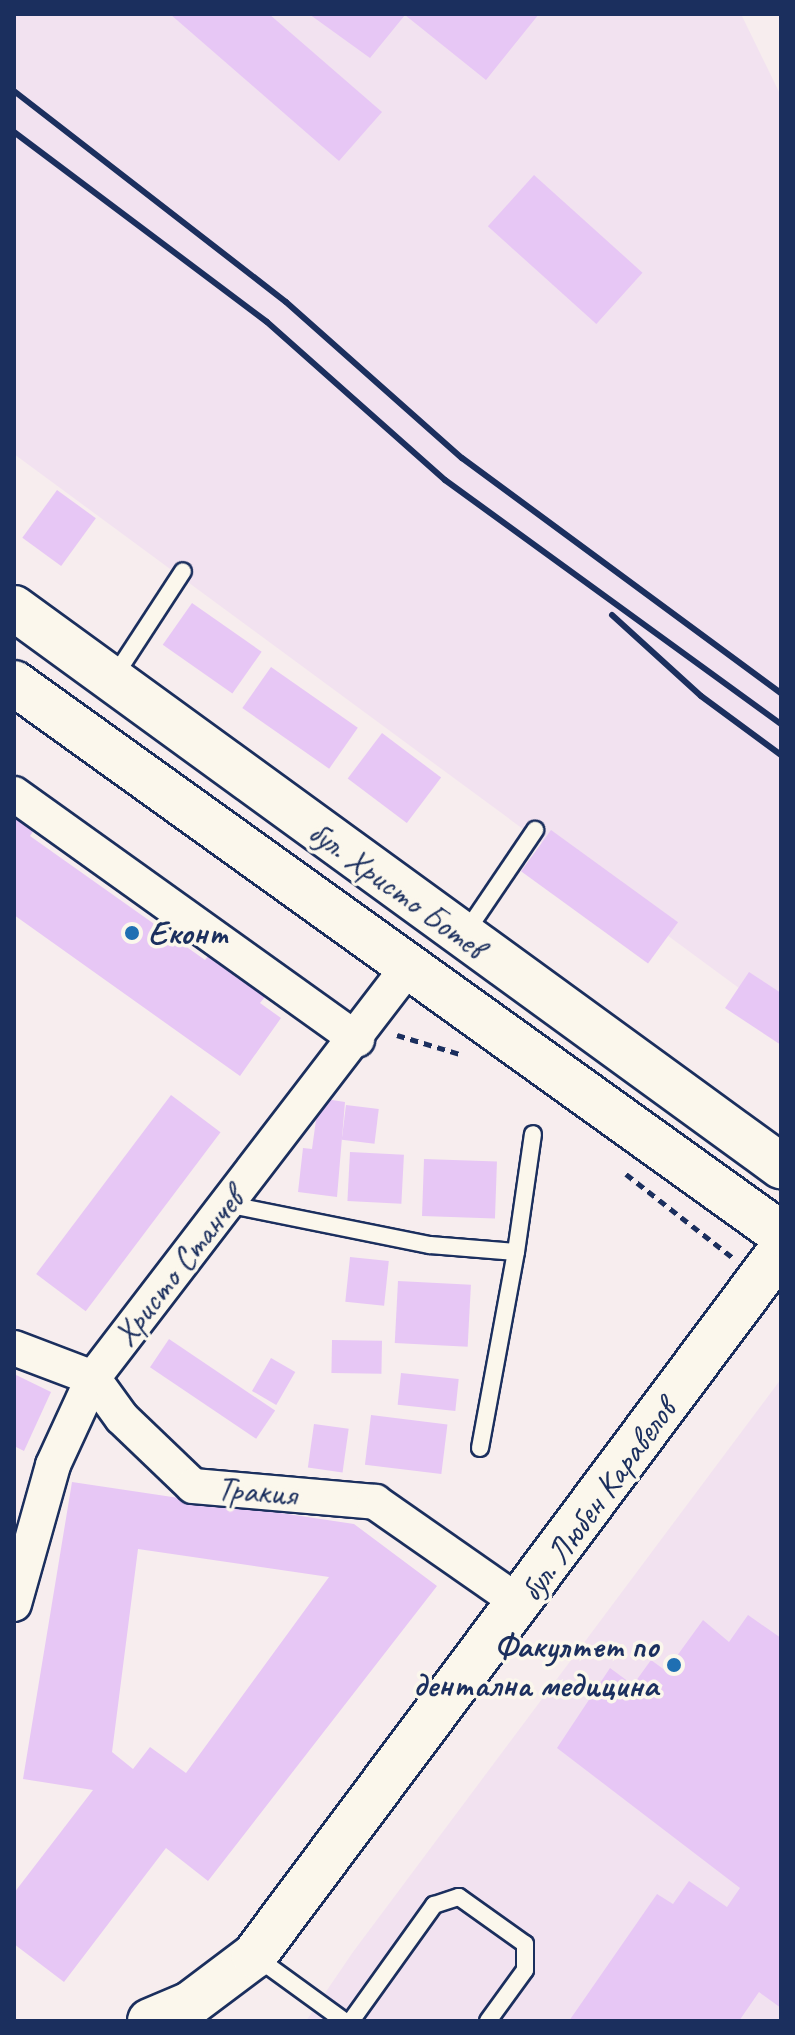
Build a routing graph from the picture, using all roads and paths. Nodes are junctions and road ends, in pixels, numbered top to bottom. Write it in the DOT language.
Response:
graph roads {
  1 [pos="183,571"];
  2 [pos="14,608"];
  3 [pos="112,680"];
  4 [pos="14,683"];
  5 [pos="14,794"];
  6 [pos="535,830"];
  7 [pos="463,937"];
  8 [pos="409,966"];
  9 [pos="357,1040"];
  10 [pos="533,1134"];
  11 [pos="781,1166"];
  12 [pos="226,1204"];
  13 [pos="781,1234"];
  14 [pos="781,1250"];
  15 [pos="516,1252"];
  16 [pos="14,1348"];
  17 [pos="93,1378"];
  18 [pos="480,1448"];
  19 [pos="14,1604"];
  20 [pos="521,1604"];
  21 [pos="254,1956"];
  22 [pos="150,2021"];
  23 [pos="344,2021"];
  24 [pos="351,2021"];
  25 [pos="488,2021"];
  1 -- 3 [label="lane"];
  2 -- 3 [label="main road, бул. Христо Ботев"];
  3 -- 7 [label="main road, бул. Христо Ботев"];
  4 -- 8 [label="main road, бул. Христо Ботев"];
  5 -- 9 [label="street"];
  6 -- 7 [label="lane"];
  7 -- 11 [label="main road, бул. Христо Ботев"];
  8 -- 9 [label="street, Христо Станчев"];
  8 -- 13 [label="main road, бул. Христо Ботев"];
  9 -- 12 [label="street, Христо Станчев"];
  10 -- 15 [label="lane"];
  12 -- 15 [label="lane"];
  12 -- 17 [label="street, Христо Станчев"];
  14 -- 20 [label="main road, бул. Любен Каравелов"];
  15 -- 18 [label="lane"];
  16 -- 17 [label="street"];
  17 -- 19 [label="street, Христо Станчев"];
  17 -- 20 [label="street, Тракия"];
  20 -- 21 [label="main road, бул. Любен Каравелов"];
  21 -- 22 [label="main road, бул. Любен Каравелов"];
  21 -- 23 [label="lane"];
  24 -- 25 [label="lane"];
}
